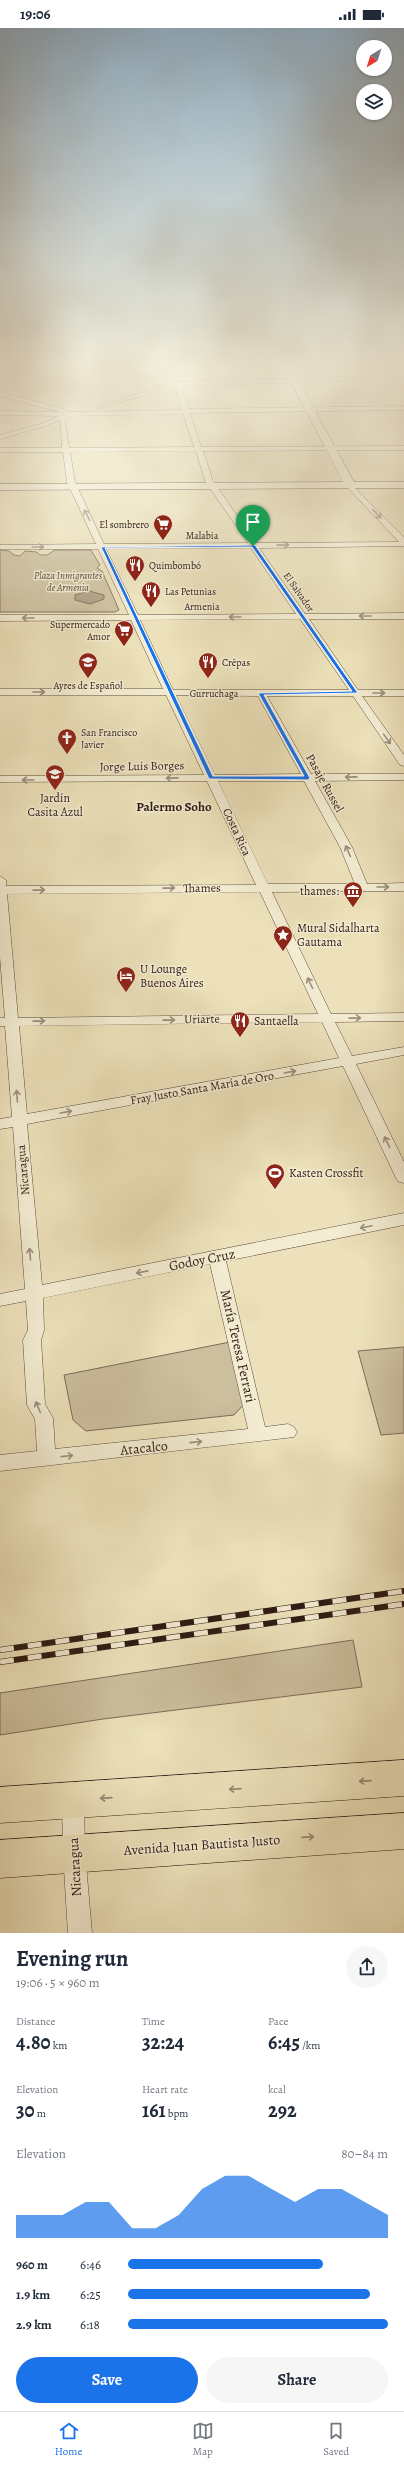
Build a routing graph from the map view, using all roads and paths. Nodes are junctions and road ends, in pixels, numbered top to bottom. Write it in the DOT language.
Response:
graph roads {
  1 [pos="67,456"];
  2 [pos="201,456"];
  3 [pos="334,456"];
  4 [pos="351,486"];
  5 [pos="404,486"];
  6 [pos="0,487"];
  7 [pos="73,487"];
  8 [pos="213,487"];
  9 [pos="404,543"];
  10 [pos="253,546"];
  11 [pos="0,547"];
  12 [pos="103,547"];
  13 [pos="404,616"];
  14 [pos="134,617"];
  15 [pos="303,617"];
  16 [pos="0,618"];
  17 [pos="0,692"];
  18 [pos="170,693"];
  19 [pos="261,693"];
  20 [pos="355,693"];
  21 [pos="404,693"];
  22 [pos="404,763"];
  23 [pos="404,777"];
  24 [pos="211,778"];
  25 [pos="308,778"];
  26 [pos="0,779"];
  27 [pos="0,887"];
  28 [pos="264,887"];
  29 [pos="362,887"];
  30 [pos="404,887"];
  31 [pos="404,1017"];
  32 [pos="327,1018"];
  33 [pos="6,1022"];
  34 [pos="404,1052"];
  35 [pos="348,1061"];
  36 [pos="19,1121"];
  37 [pos="0,1124"];
  38 [pos="404,1178"];
  39 [pos="404,1219"];
  40 [pos="217,1258"];
  41 [pos="34,1293"];
  42 [pos="0,1300"];
  43 [pos="288,1432"];
  44 [pos="258,1435"];
  45 [pos="46,1458"];
  46 [pos="0,1463"];
  47 [pos="404,1778"];
  48 [pos="73,1800"];
  49 [pos="0,1805"];
  50 [pos="404,1831"];
  51 [pos="74,1854"];
  52 [pos="0,1859"];
  53 [pos="80,1933"];
  1 -- 7 [label="street, Costa Rica"];
  2 -- 8 [label="street, El Salvador"];
  3 -- 4 [label="street"];
  4 -- 5 [label="street"];
  4 -- 8 [label="street"];
  4 -- 9 [label="street, one-way"];
  6 -- 7 [label="street"];
  7 -- 8 [label="street"];
  12 -- 7 [label="street, Costa Rica, one-way"];
  8 -- 10 [label="street, El Salvador"];
  10 -- 9 [label="street, Malabia, one-way"];
  10 -- 12 [label="street, Malabia"];
  10 -- 15 [label="street, El Salvador"];
  11 -- 12 [label="street, Malabia, one-way"];
  12 -- 14 [label="street, Costa Rica"];
  13 -- 15 [label="street, Armenia, one-way"];
  15 -- 14 [label="street, Armenia, one-way"];
  14 -- 16 [label="street, Armenia, one-way"];
  14 -- 18 [label="street, Costa Rica"];
  15 -- 20 [label="street, El Salvador"];
  17 -- 18 [label="street, Gurruchaga, one-way"];
  18 -- 19 [label="street, Gurruchaga"];
  18 -- 24 [label="street, Costa Rica"];
  19 -- 20 [label="street, Gurruchaga"];
  19 -- 25 [label="street, Pasaje Russel"];
  20 -- 21 [label="street, Gurruchaga, one-way"];
  20 -- 22 [label="street, El Salvador, one-way"];
  23 -- 25 [label="street, Jorge Luis Borges, one-way"];
  24 -- 25 [label="street, Jorge Luis Borges"];
  24 -- 26 [label="street, Jorge Luis Borges, one-way"];
  24 -- 28 [label="street, Costa Rica"];
  29 -- 25 [label="street, Pasaje Russel, one-way"];
  27 -- 28 [label="street, Thames, one-way"];
  27 -- 33 [label="street, Nicaragua"];
  28 -- 29 [label="street, Thames"];
  32 -- 28 [label="street, Costa Rica, one-way"];
  29 -- 30 [label="street, Thames, one-way"];
  32 -- 31 [label="street, Uriarte, one-way"];
  33 -- 32 [label="street, Uriarte, one-way"];
  32 -- 35 [label="street, Costa Rica"];
  36 -- 33 [label="street, Nicaragua, one-way"];
  34 -- 35 [label="street, Fray Justo Santa María de Oro"];
  36 -- 35 [label="street, Fray Justo Santa María de Oro, one-way"];
  38 -- 35 [label="street, Costa Rica, one-way"];
  36 -- 37 [label="street, Fray Justo Santa María de Oro"];
  41 -- 36 [label="street, Nicaragua, one-way"];
  39 -- 40 [label="street, Godoy Cruz, one-way"];
  40 -- 41 [label="street, Godoy Cruz, one-way"];
  40 -- 44 [label="street, María Teresa Ferrari"];
  41 -- 42 [label="street, Godoy Cruz"];
  45 -- 41 [label="street, Nicaragua, one-way"];
  43 -- 44 [label="street, Atacalco"];
  45 -- 44 [label="street, Atacalco, one-way"];
  45 -- 46 [label="street, Atacalco"];
  47 -- 48 [label="main road, one-way"];
  48 -- 49 [label="main road"];
  48 -- 51 [label="street, Nicaragua"];
  51 -- 50 [label="main road, Avenida Juan Bautista Justo, one-way"];
  51 -- 52 [label="main road, Avenida Juan Bautista Justo"];
  51 -- 53 [label="street, Nicaragua"];
}
